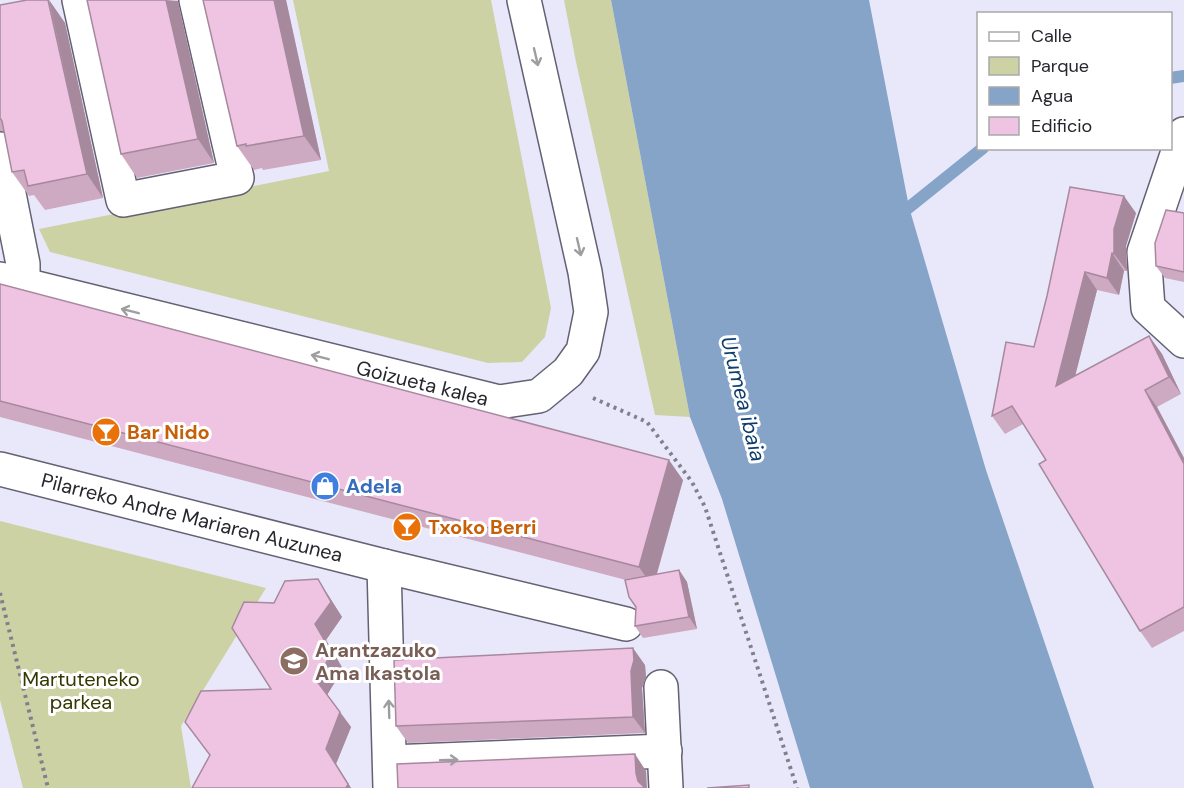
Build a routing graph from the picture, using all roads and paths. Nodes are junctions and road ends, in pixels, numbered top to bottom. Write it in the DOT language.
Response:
graph roads {
  1 [pos="79,0"];
  2 [pos="196,0"];
  3 [pos="524,0"];
  4 [pos="1184,134"];
  5 [pos="0,149"];
  6 [pos="11,282"];
  7 [pos="1184,341"];
  8 [pos="555,382"];
  9 [pos="0,469"];
  10 [pos="384,566"];
  11 [pos="0,593"];
  12 [pos="626,624"];
  13 [pos="661,687"];
  14 [pos="665,751"];
  15 [pos="390,775"];
  16 [pos="48,788"];
  17 [pos="666,788"];
  18 [pos="797,788"];
  1 -- 2 [label="street"];
  3 -- 8 [label="street, Goizueta kalea, one-way"];
  4 -- 7 [label="street"];
  5 -- 6 [label="street"];
  8 -- 6 [label="street, Goizueta kalea, one-way"];
  8 -- 18 [label="path"];
  9 -- 10 [label="street, Pilarreko Andre Mariaren Auzunea"];
  10 -- 12 [label="street, Pilarreko Andre Mariaren Auzunea"];
  15 -- 10 [label="street, one-way"];
  11 -- 16 [label="path"];
  13 -- 14 [label="street"];
  15 -- 14 [label="street, one-way"];
  14 -- 17 [label="street"];
}
